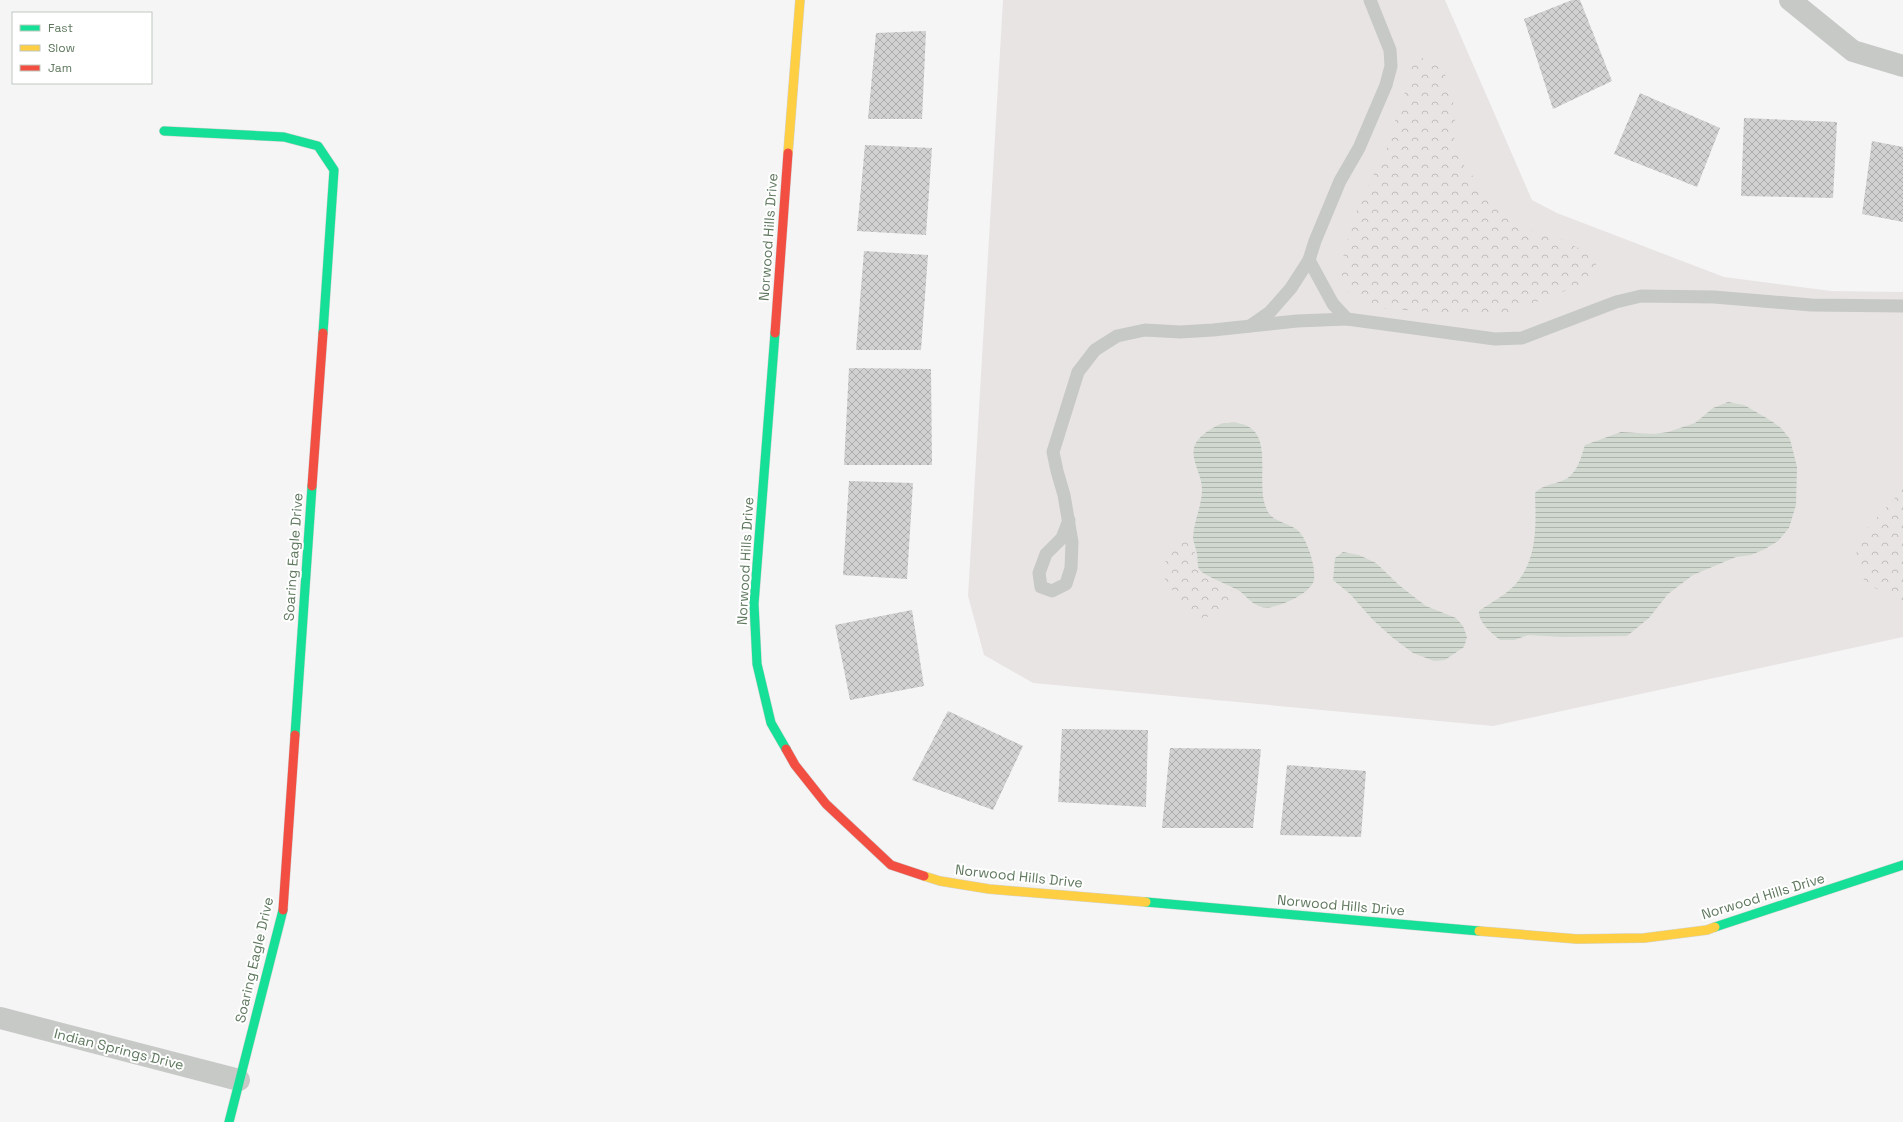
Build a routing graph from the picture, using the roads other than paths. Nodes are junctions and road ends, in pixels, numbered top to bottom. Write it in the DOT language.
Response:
graph roads {
  1 [pos="800,0"];
  2 [pos="1370,0"];
  3 [pos="1790,0"];
  4 [pos="1903,66"];
  5 [pos="164,131"];
  6 [pos="1309,260"];
  7 [pos="1903,306"];
  8 [pos="1347,319"];
  9 [pos="1250,326"];
  10 [pos="1069,520"];
  11 [pos="1903,865"];
  12 [pos="0,1018"];
  13 [pos="239,1080"];
  14 [pos="229,1122"];
  1 -- 11 [label="street, Norwood Hills Drive"];
  2 -- 6 [label="lane"];
  3 -- 4 [label="street"];
  5 -- 13 [label="street, Soaring Eagle Drive"];
  6 -- 8 [label="lane"];
  6 -- 9 [label="lane"];
  7 -- 8 [label="lane"];
  8 -- 9 [label="lane"];
  9 -- 10 [label="lane"];
  10 -- 10 [label="lane"];
  12 -- 13 [label="street, Indian Springs Drive"];
  13 -- 14 [label="street, Soaring Eagle Drive"];
}
